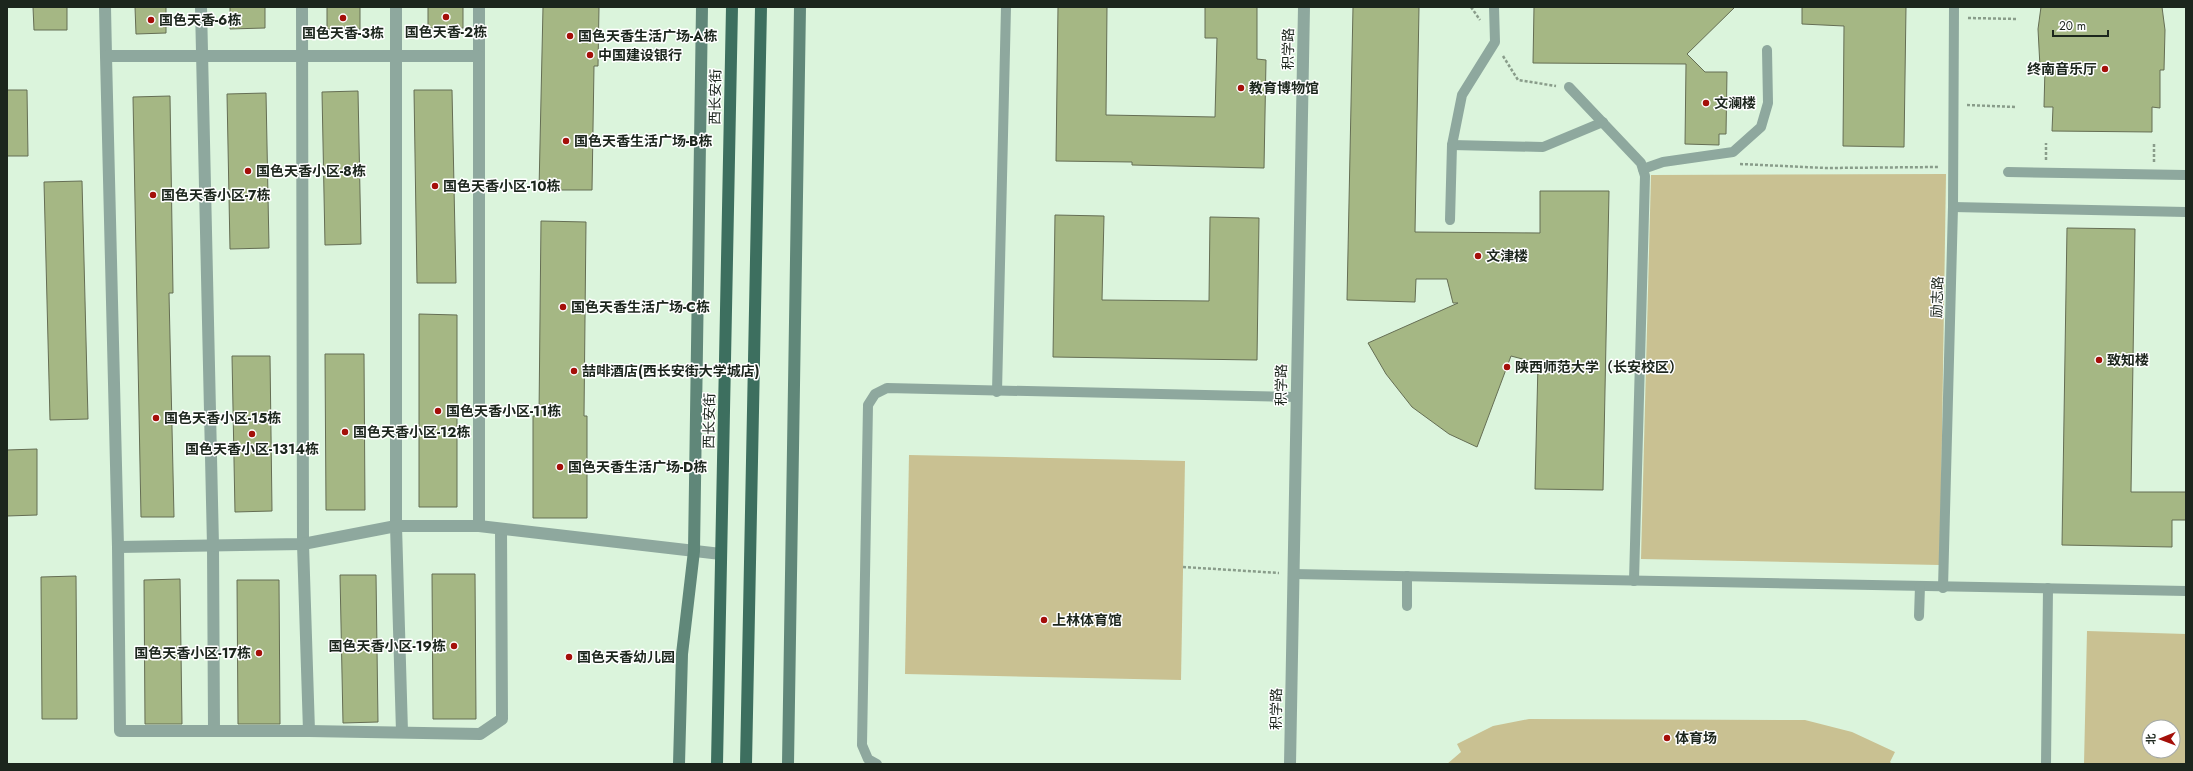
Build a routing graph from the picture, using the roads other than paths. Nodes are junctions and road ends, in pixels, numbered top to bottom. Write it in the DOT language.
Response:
graph roads {
  1 [pos="105,7"];
  2 [pos="201,7"];
  3 [pos="302,7"];
  4 [pos="396,7"];
  5 [pos="479,7"];
  6 [pos="702,7"];
  7 [pos="732,7"];
  8 [pos="761,7"];
  9 [pos="800,7"];
  10 [pos="1006,7"];
  11 [pos="1304,7"];
  12 [pos="1494,7"];
  13 [pos="1954,7"];
  14 [pos="1767,50"];
  15 [pos="106,56"];
  16 [pos="202,56"];
  17 [pos="302,56"];
  18 [pos="478,56"];
  19 [pos="396,57"];
  20 [pos="1569,87"];
  21 [pos="1603,122"];
  22 [pos="1452,145"];
  23 [pos="1643,169"];
  24 [pos="2008,172"];
  25 [pos="2186,175"];
  26 [pos="1953,207"];
  27 [pos="2186,212"];
  28 [pos="1450,220"];
  29 [pos="997,392"];
  30 [pos="1296,397"];
  31 [pos="396,526"];
  32 [pos="479,526"];
  33 [pos="501,529"];
  34 [pos="303,544"];
  35 [pos="213,546"];
  36 [pos="118,547"];
  37 [pos="694,551"];
  38 [pos="721,554"];
  39 [pos="1293,574"];
  40 [pos="1407,576"];
  41 [pos="1634,581"];
  42 [pos="1920,586"];
  43 [pos="1943,588"];
  44 [pos="2048,588"];
  45 [pos="2186,591"];
  46 [pos="1407,606"];
  47 [pos="1919,616"];
  48 [pos="214,730"];
  49 [pos="309,731"];
  50 [pos="402,732"];
  51 [pos="679,764"];
  52 [pos="717,764"];
  53 [pos="746,764"];
  54 [pos="788,764"];
  55 [pos="877,764"];
  56 [pos="1290,764"];
  57 [pos="2046,764"];
  1 -- 15 [label="street"];
  2 -- 16 [label="street"];
  3 -- 17 [label="street"];
  4 -- 19 [label="street"];
  5 -- 18 [label="street"];
  6 -- 37 [label="main road"];
  7 -- 38 [label="main road, 西长安街"];
  8 -- 53 [label="main road"];
  9 -- 54 [label="main road"];
  10 -- 29 [label="lane"];
  11 -- 30 [label="street, 积学路"];
  12 -- 22 [label="lane"];
  13 -- 26 [label="lane, 励志路"];
  14 -- 23 [label="lane"];
  15 -- 16 [label="street"];
  15 -- 36 [label="street"];
  16 -- 17 [label="street"];
  16 -- 35 [label="street"];
  17 -- 19 [label="street"];
  17 -- 34 [label="street"];
  18 -- 19 [label="street"];
  18 -- 32 [label="street"];
  19 -- 31 [label="street"];
  20 -- 21 [label="lane"];
  21 -- 22 [label="lane"];
  21 -- 23 [label="lane"];
  22 -- 28 [label="lane"];
  23 -- 41 [label="lane"];
  24 -- 25 [label="lane"];
  26 -- 27 [label="lane"];
  26 -- 43 [label="lane, 励志路"];
  29 -- 30 [label="lane"];
  29 -- 55 [label="lane"];
  30 -- 39 [label="street, 积学路"];
  31 -- 32 [label="street"];
  31 -- 34 [label="street"];
  31 -- 50 [label="street"];
  32 -- 33 [label="street"];
  33 -- 37 [label="street"];
  33 -- 50 [label="street"];
  34 -- 35 [label="street"];
  34 -- 49 [label="street"];
  35 -- 36 [label="street"];
  35 -- 48 [label="street"];
  36 -- 48 [label="street"];
  37 -- 38 [label="street"];
  37 -- 51 [label="main road"];
  38 -- 52 [label="main road, 西长安街"];
  39 -- 40 [label="lane"];
  39 -- 56 [label="street, 积学路"];
  40 -- 41 [label="lane"];
  40 -- 46 [label="lane"];
  41 -- 42 [label="lane"];
  42 -- 43 [label="lane"];
  42 -- 47 [label="lane"];
  43 -- 44 [label="lane"];
  44 -- 45 [label="lane"];
  44 -- 57 [label="lane"];
  48 -- 49 [label="street"];
  49 -- 50 [label="street"];
}
